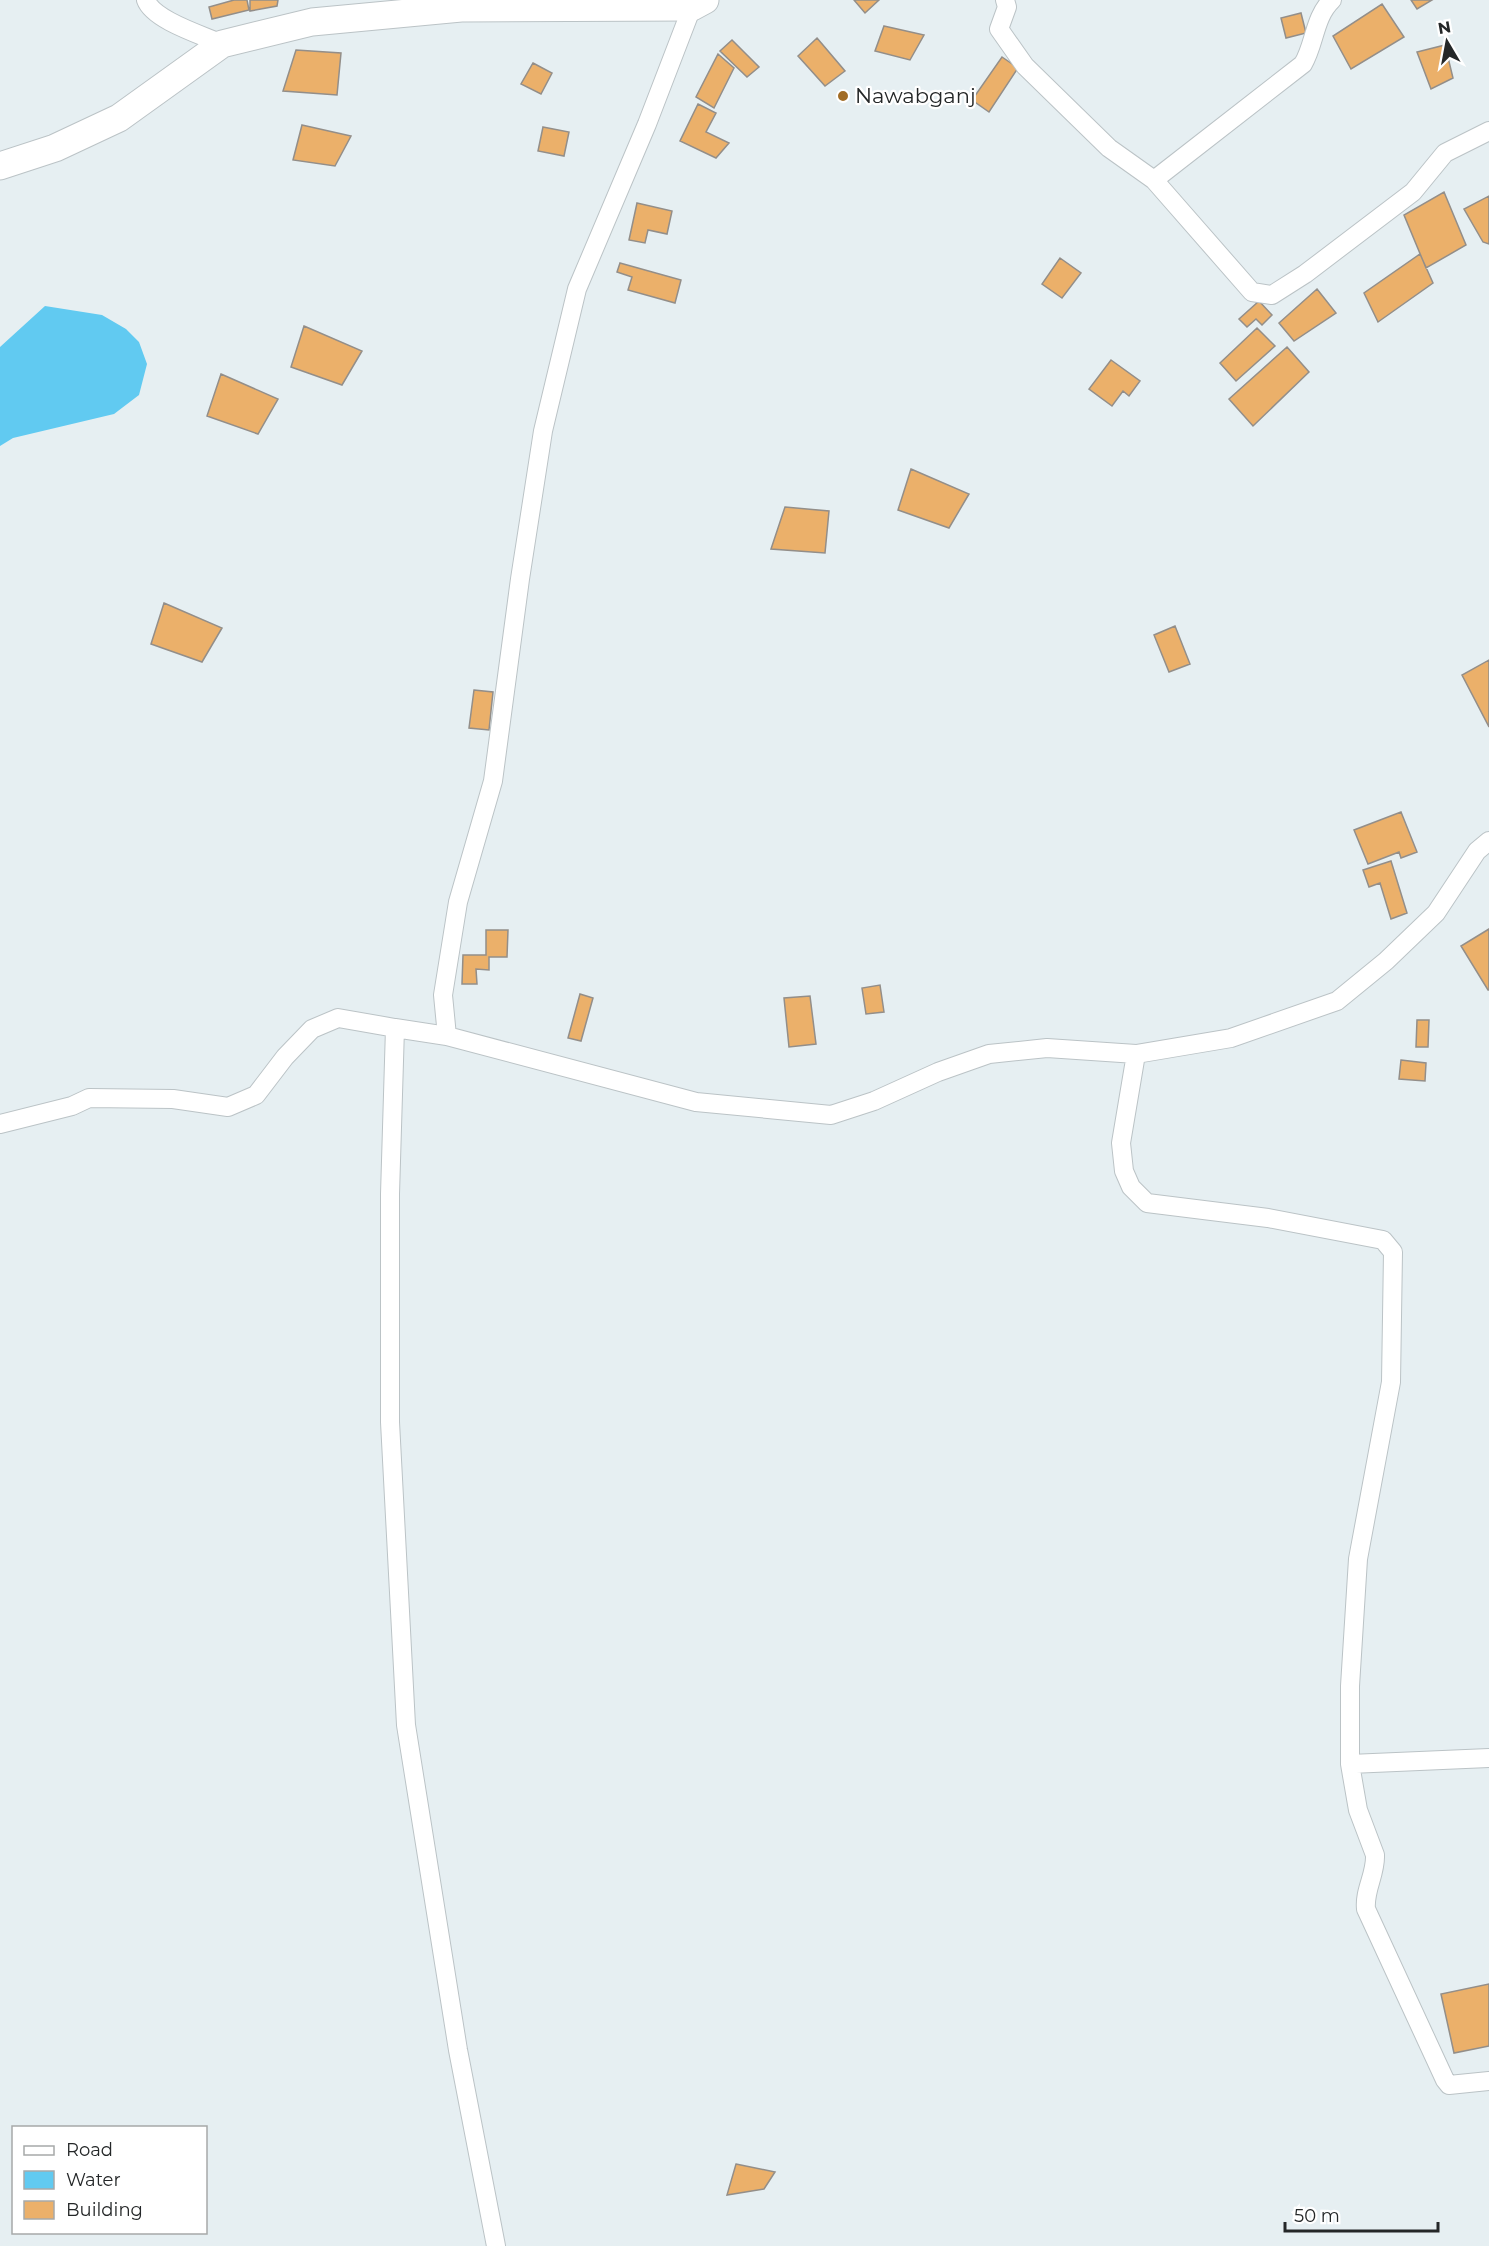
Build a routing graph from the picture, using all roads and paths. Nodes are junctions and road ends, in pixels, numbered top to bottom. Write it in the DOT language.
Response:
graph roads {
  1 [pos="146,0"];
  2 [pos="1005,0"];
  3 [pos="1332,0"];
  4 [pos="698,4"];
  5 [pos="222,44"];
  6 [pos="1489,131"];
  7 [pos="0,166"];
  8 [pos="1154,180"];
  9 [pos="1489,841"];
  10 [pos="395,1028"];
  11 [pos="447,1036"];
  12 [pos="1136,1053"];
  13 [pos="0,1124"];
  14 [pos="1489,1758"];
  15 [pos="1350,1764"];
  16 [pos="1489,2081"];
  17 [pos="496,2246"];
  1 -- 5 [label="street"];
  2 -- 8 [label="street"];
  3 -- 8 [label="street"];
  4 -- 5 [label="main road"];
  4 -- 11 [label="street"];
  5 -- 7 [label="main road"];
  6 -- 8 [label="street"];
  9 -- 12 [label="street"];
  10 -- 11 [label="street"];
  10 -- 13 [label="street"];
  10 -- 17 [label="street"];
  11 -- 12 [label="street"];
  12 -- 15 [label="street"];
  14 -- 15 [label="street"];
  15 -- 16 [label="street"];
}
